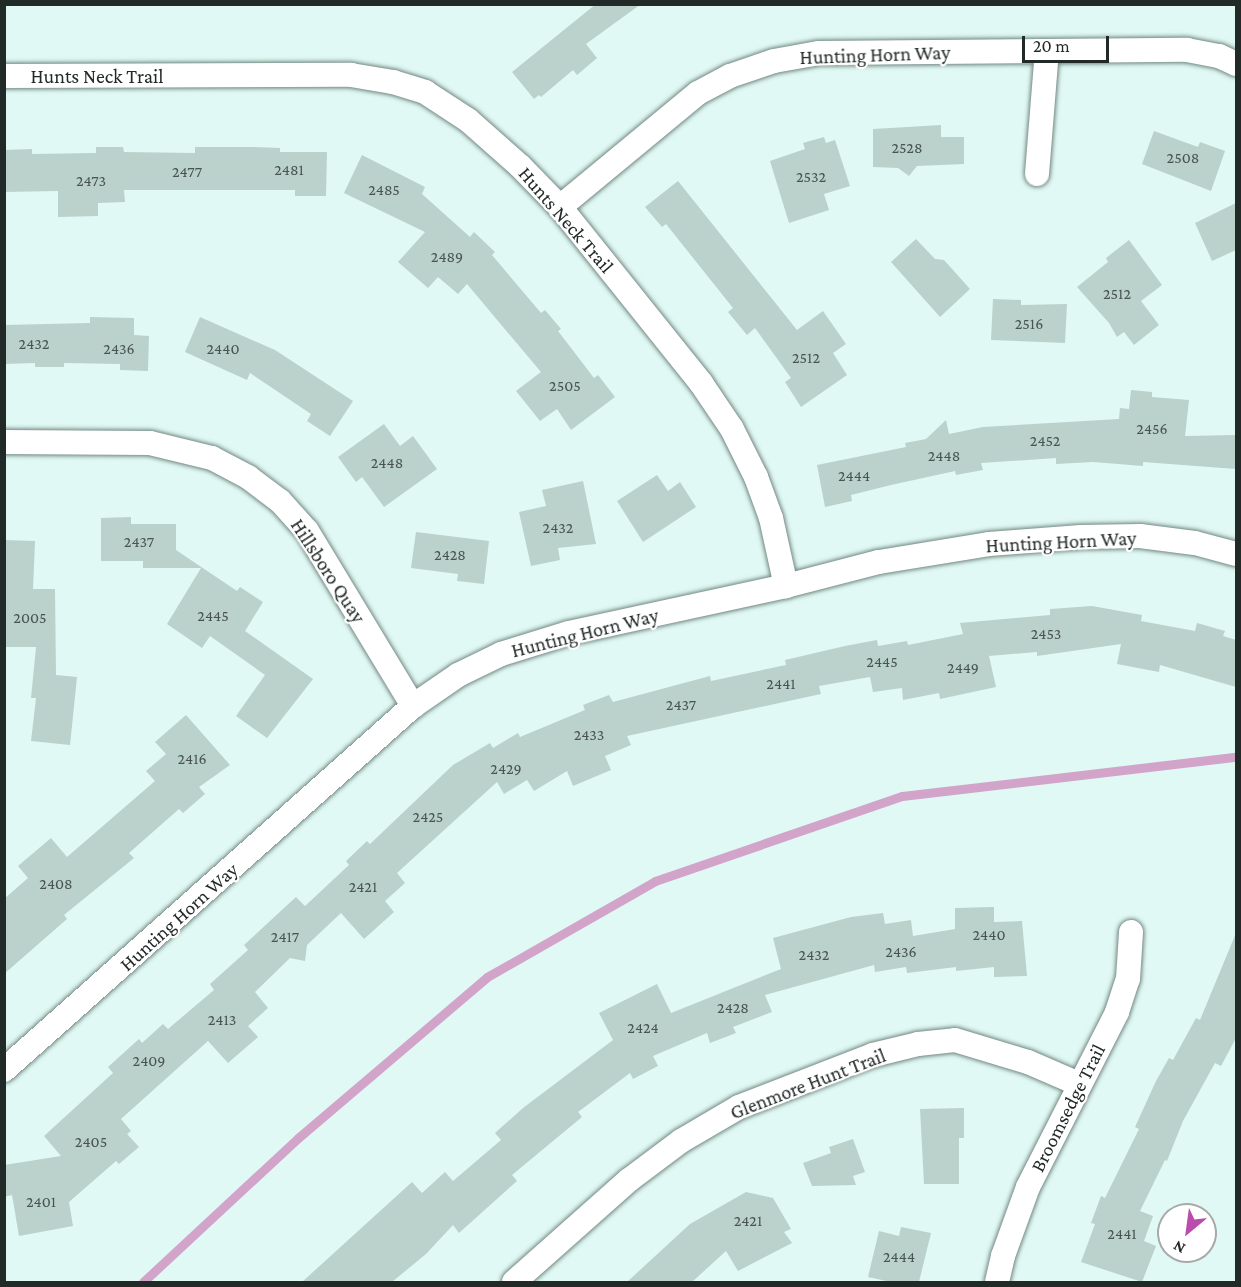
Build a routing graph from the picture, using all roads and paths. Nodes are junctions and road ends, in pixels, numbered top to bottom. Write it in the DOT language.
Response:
graph roads {
  1 [pos="1047,51"];
  2 [pos="1236,64"];
  3 [pos="4,76"];
  4 [pos="1037,174"];
  5 [pos="560,207"];
  6 [pos="4,442"];
  7 [pos="1236,554"];
  8 [pos="786,586"];
  9 [pos="413,706"];
  10 [pos="1131,932"];
  11 [pos="4,1070"];
  12 [pos="1079,1084"];
  13 [pos="514,1282"];
  14 [pos="996,1282"];
  1 -- 2 [label="street, Hunting Horn Way"];
  1 -- 4 [label="street"];
  1 -- 5 [label="street, Hunting Horn Way"];
  3 -- 5 [label="street, Hunts Neck Trail"];
  5 -- 8 [label="street, Hunts Neck Trail"];
  6 -- 9 [label="street, Hillsboro Quay"];
  7 -- 8 [label="street, Hunting Horn Way"];
  8 -- 9 [label="street, Hunting Horn Way"];
  9 -- 11 [label="street, Hunting Horn Way"];
  10 -- 12 [label="street, Broomsedge Trail"];
  12 -- 13 [label="street, Glenmore Hunt Trail"];
  12 -- 14 [label="street, Broomsedge Trail"];
}
